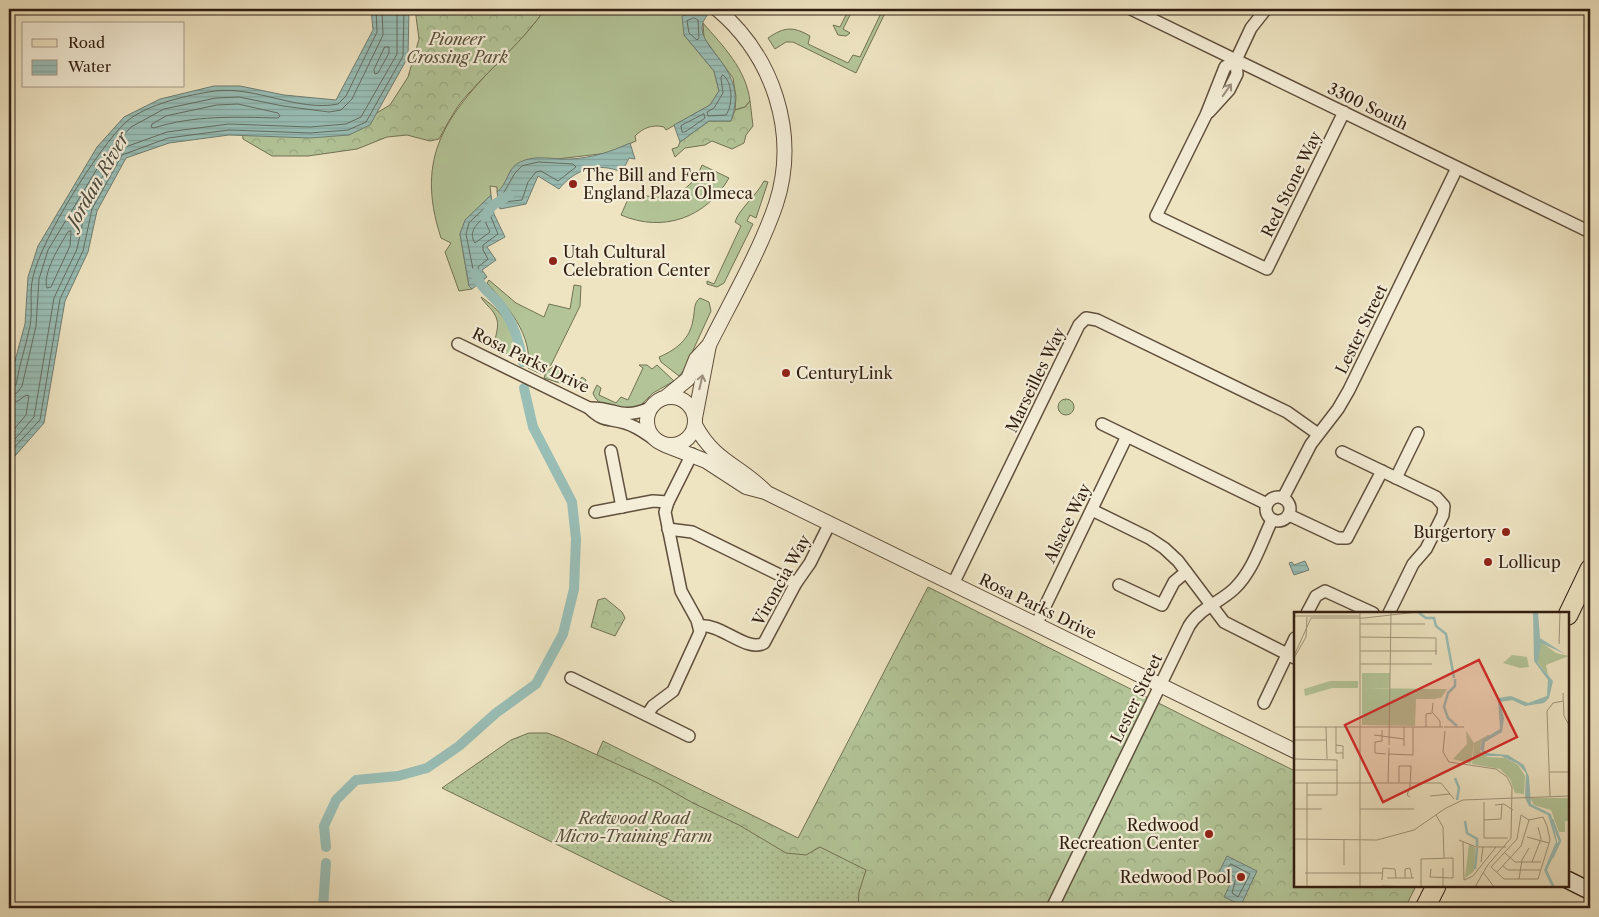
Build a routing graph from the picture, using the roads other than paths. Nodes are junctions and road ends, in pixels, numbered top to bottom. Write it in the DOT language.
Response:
graph roads {
  1 [pos="717,9"];
  2 [pos="1131,9"];
  3 [pos="1266,9"];
  4 [pos="1236,60"];
  5 [pos="1344,112"];
  6 [pos="1457,168"];
  7 [pos="1590,232"];
  8 [pos="458,344"];
  9 [pos="709,345"];
  10 [pos="666,397"];
  11 [pos="589,408"];
  12 [pos="650,408"];
  13 [pos="695,422"];
  14 [pos="1102,424"];
  15 [pos="1418,432"];
  16 [pos="1318,434"];
  17 [pos="1127,436"];
  18 [pos="660,442"];
  19 [pos="610,451"];
  20 [pos="1342,452"];
  21 [pos="692,454"];
  22 [pos="1382,471"];
  23 [pos="1396,478"];
  24 [pos="765,492"];
  25 [pos="1283,498"];
  26 [pos="668,502"];
  27 [pos="1267,504"];
  28 [pos="622,506"];
  29 [pos="1092,510"];
  30 [pos="595,512"];
  31 [pos="1289,514"];
  32 [pos="1272,520"];
  33 [pos="830,523"];
  34 [pos="668,528"];
  35 [pos="1590,569"];
  36 [pos="1186,572"];
  37 [pos="796,583"];
  38 [pos="953,584"];
  39 [pos="1119,585"];
  40 [pos="1210,605"];
  41 [pos="1308,612"];
  42 [pos="1371,612"];
  43 [pos="1389,612"];
  44 [pos="1569,613"];
  45 [pos="1036,625"];
  46 [pos="700,626"];
  47 [pos="1294,642"];
  48 [pos="1291,656"];
  49 [pos="571,678"];
  50 [pos="1160,685"];
  51 [pos="1264,703"];
  52 [pos="647,715"];
  53 [pos="689,736"];
  54 [pos="1294,751"];
  55 [pos="1569,880"];
  56 [pos="1436,887"];
  57 [pos="1590,891"];
  58 [pos="1052,908"];
  59 [pos="1425,908"];
  1 -- 9 [label="street"];
  2 -- 4 [label="street, 3300 South"];
  3 -- 4 [label="street"];
  4 -- 5 [label="street, 3300 South"];
  4 -- 5 [label="street, Red Stone Way"];
  5 -- 6 [label="street, 3300 South"];
  6 -- 7 [label="street, 3300 South"];
  6 -- 16 [label="street, Lester Street"];
  8 -- 11 [label="street, Rosa Parks Drive"];
  9 -- 10 [label="street"];
  13 -- 9 [label="street, one-way"];
  10 -- 12 [label="street"];
  10 -- 13 [label="street"];
  11 -- 12 [label="street, Rosa Parks Drive"];
  11 -- 18 [label="street, Rosa Parks Drive"];
  12 -- 18 [label="street"];
  13 -- 18 [label="street"];
  13 -- 24 [label="street, Rosa Parks Drive"];
  14 -- 17 [label="street"];
  15 -- 23 [label="street"];
  16 -- 25 [label="street, Lester Street"];
  16 -- 38 [label="street, Marseilles Way"];
  17 -- 27 [label="street"];
  17 -- 29 [label="street, Alsace Way"];
  18 -- 21 [label="street, Rosa Parks Drive"];
  19 -- 28 [label="street"];
  20 -- 22 [label="street"];
  21 -- 24 [label="street, Rosa Parks Drive"];
  21 -- 26 [label="street"];
  22 -- 23 [label="street"];
  22 -- 31 [label="street"];
  23 -- 43 [label="street"];
  24 -- 33 [label="street, Rosa Parks Drive"];
  25 -- 27 [label="street"];
  25 -- 31 [label="street"];
  26 -- 28 [label="street"];
  26 -- 34 [label="street"];
  27 -- 32 [label="street"];
  28 -- 30 [label="street"];
  29 -- 36 [label="street"];
  29 -- 45 [label="street, Alsace Way"];
  31 -- 32 [label="street"];
  32 -- 40 [label="street, Lester Street"];
  33 -- 37 [label="street, Vironcia Way"];
  33 -- 38 [label="street, Rosa Parks Drive"];
  34 -- 37 [label="street"];
  34 -- 46 [label="street"];
  35 -- 44 [label="main road"];
  36 -- 39 [label="street"];
  36 -- 40 [label="street"];
  37 -- 46 [label="street, Vironcia Way"];
  38 -- 45 [label="street, Rosa Parks Drive"];
  40 -- 48 [label="street"];
  40 -- 50 [label="street, Lester Street"];
  41 -- 42 [label="street"];
  45 -- 50 [label="street, Rosa Parks Drive"];
  46 -- 52 [label="street"];
  47 -- 48 [label="street"];
  48 -- 51 [label="street"];
  49 -- 52 [label="street"];
  50 -- 54 [label="street, Rosa Parks Drive"];
  50 -- 58 [label="street, Lester Street"];
  52 -- 53 [label="street"];
  55 -- 57 [label="main road"];
  56 -- 59 [label="main road"];
}
